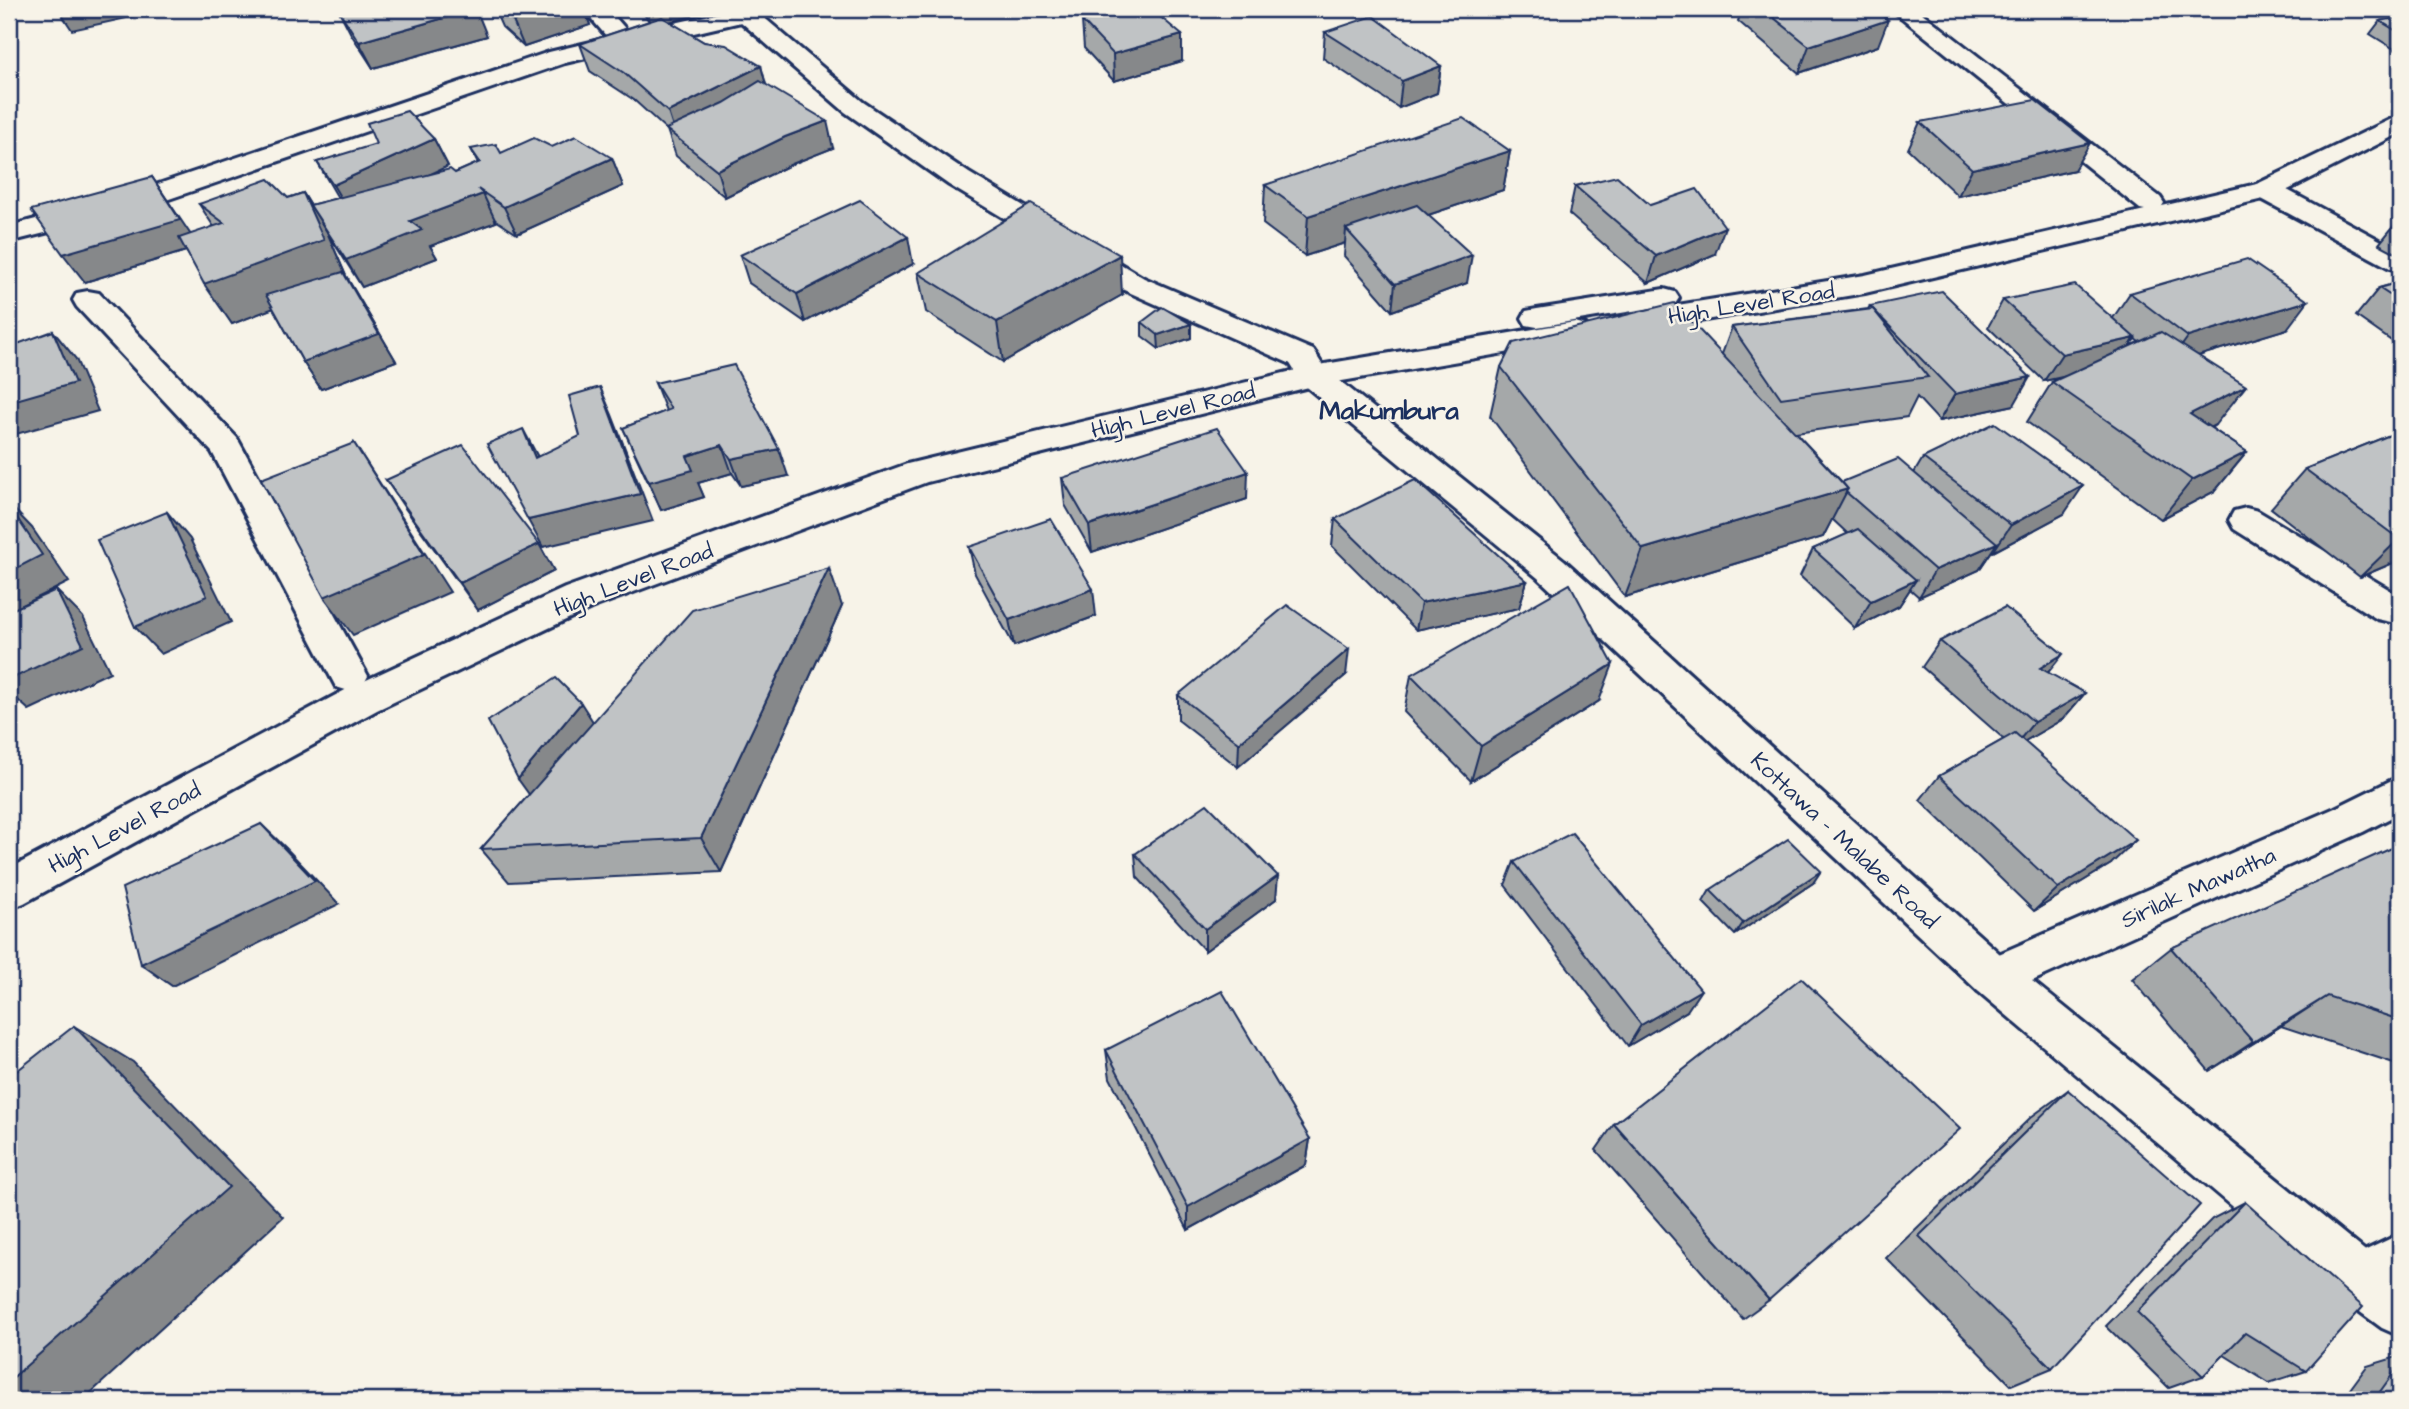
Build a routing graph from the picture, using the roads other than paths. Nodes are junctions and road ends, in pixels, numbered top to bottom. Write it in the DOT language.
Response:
graph roads {
  1 [pos="595,9"];
  2 [pos="1903,9"];
  3 [pos="757,11"];
  4 [pos="624,42"];
  5 [pos="2400,101"];
  6 [pos="2400,123"];
  7 [pos="2266,190"];
  8 [pos="2150,203"];
  9 [pos="9,233"];
  10 [pos="2400,261"];
  11 [pos="88,300"];
  12 [pos="1307,366"];
  13 [pos="2246,520"];
  14 [pos="2400,610"];
  15 [pos="349,676"];
  16 [pos="2400,793"];
  17 [pos="9,861"];
  18 [pos="9,890"];
  19 [pos="1994,977"];
  20 [pos="2380,1269"];
  21 [pos="2400,1310"];
  1 -- 4 [label="main road"];
  2 -- 8 [label="main road"];
  3 -- 4 [label="main road"];
  3 -- 12 [label="main road"];
  4 -- 9 [label="main road"];
  5 -- 8 [label="main road, High Level Road"];
  6 -- 7 [label="main road, High Level Road"];
  7 -- 10 [label="main road"];
  7 -- 12 [label="main road, High Level Road"];
  8 -- 12 [label="main road, High Level Road"];
  11 -- 15 [label="main road"];
  12 -- 15 [label="main road, High Level Road"];
  12 -- 18 [label="main road, High Level Road"];
  12 -- 19 [label="main road, Kottawa - Malabe Road"];
  13 -- 14 [label="main road"];
  15 -- 17 [label="main road, High Level Road"];
  16 -- 19 [label="main road, Sirilak Mawatha"];
  19 -- 20 [label="main road, Kottawa - Malabe Road"];
  20 -- 21 [label="main road, Kottawa - Malabe Road"];
}
